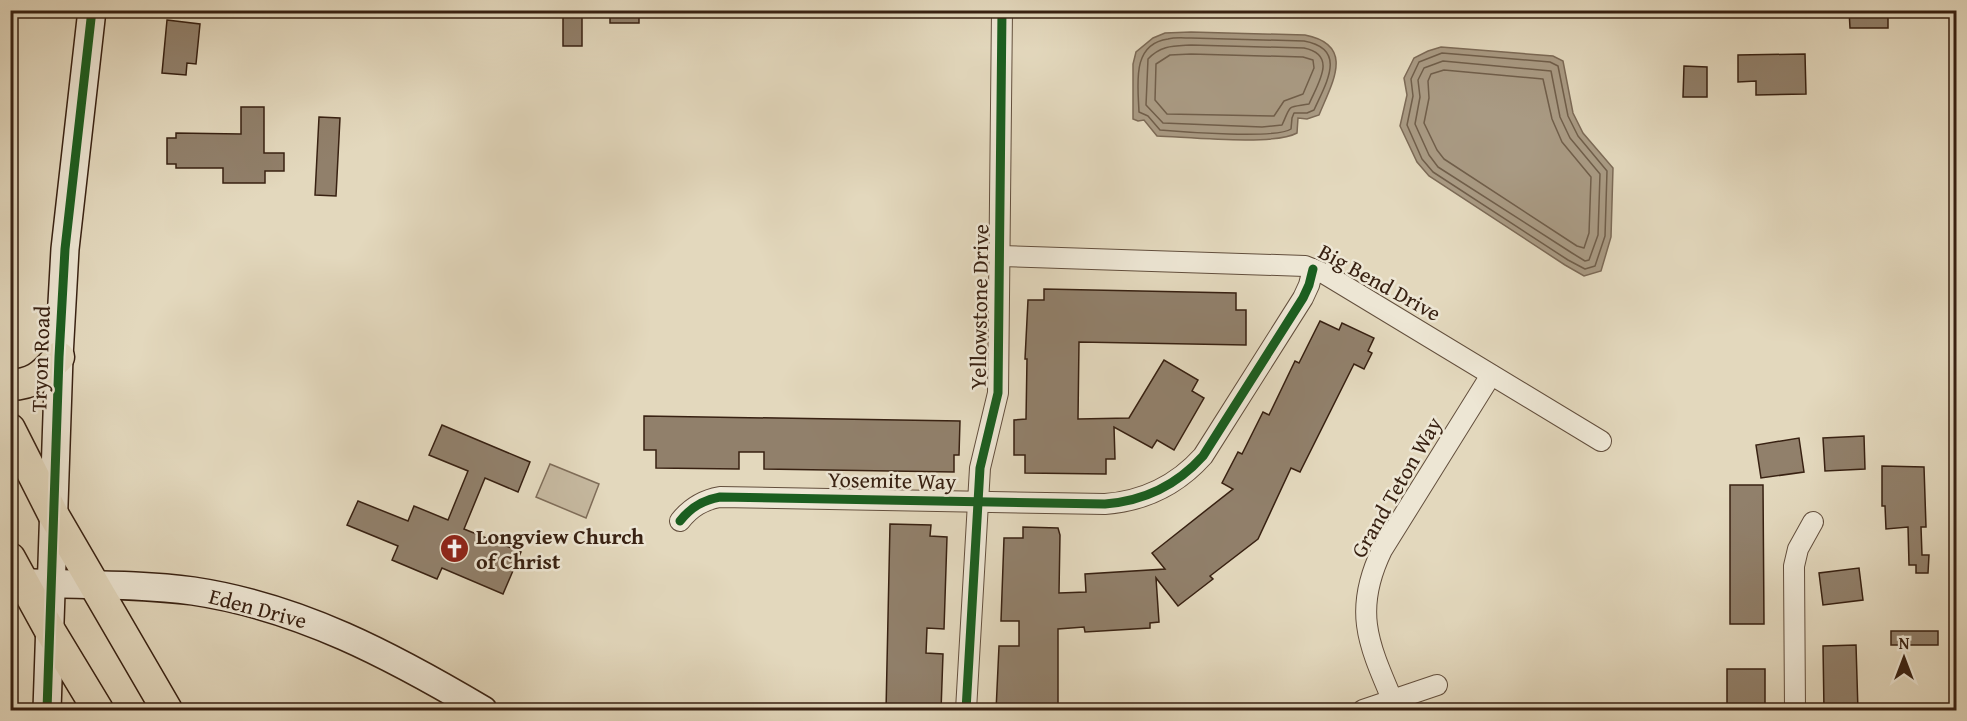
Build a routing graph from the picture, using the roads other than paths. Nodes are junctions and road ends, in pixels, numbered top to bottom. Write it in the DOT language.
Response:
graph roads {
  1 [pos="92,10"];
  2 [pos="1002,10"];
  3 [pos="999,256"];
  4 [pos="1313,269"];
  5 [pos="59,357"];
  6 [pos="1491,375"];
  7 [pos="10,385"];
  8 [pos="10,429"];
  9 [pos="1601,441"];
  10 [pos="978,500"];
  11 [pos="53,514"];
  12 [pos="680,521"];
  13 [pos="1813,522"];
  14 [pos="24,577"];
  15 [pos="94,585"];
  16 [pos="49,629"];
  17 [pos="1437,685"];
  18 [pos="1392,699"];
  19 [pos="47,711"];
  20 [pos="98,711"];
  21 [pos="167,711"];
  22 [pos="483,711"];
  23 [pos="966,711"];
  24 [pos="1363,711"];
  25 [pos="1795,711"];
  1 -- 5 [label="street, Tryon Road"];
  2 -- 3 [label="street, Yellowstone Drive"];
  3 -- 4 [label="street, Big Bend Drive"];
  3 -- 10 [label="street, Yellowstone Drive"];
  4 -- 6 [label="street, Big Bend Drive"];
  4 -- 10 [label="street, Yosemite Way"];
  5 -- 7 [label="main road"];
  5 -- 11 [label="street, Tryon Road"];
  6 -- 9 [label="street, Big Bend Drive"];
  6 -- 18 [label="street, Grand Teton Way"];
  8 -- 11 [label="main road"];
  10 -- 12 [label="street, Yosemite Way"];
  10 -- 23 [label="street, Yellowstone Drive"];
  11 -- 14 [label="street, Tryon Road"];
  11 -- 15 [label="main road"];
  13 -- 25 [label="street"];
  14 -- 15 [label="street, Eden Drive"];
  14 -- 16 [label="main road"];
  15 -- 21 [label="main road"];
  15 -- 22 [label="street, Eden Drive"];
  16 -- 19 [label="street"];
  16 -- 20 [label="main road"];
  17 -- 18 [label="street"];
  18 -- 24 [label="street"];
}
